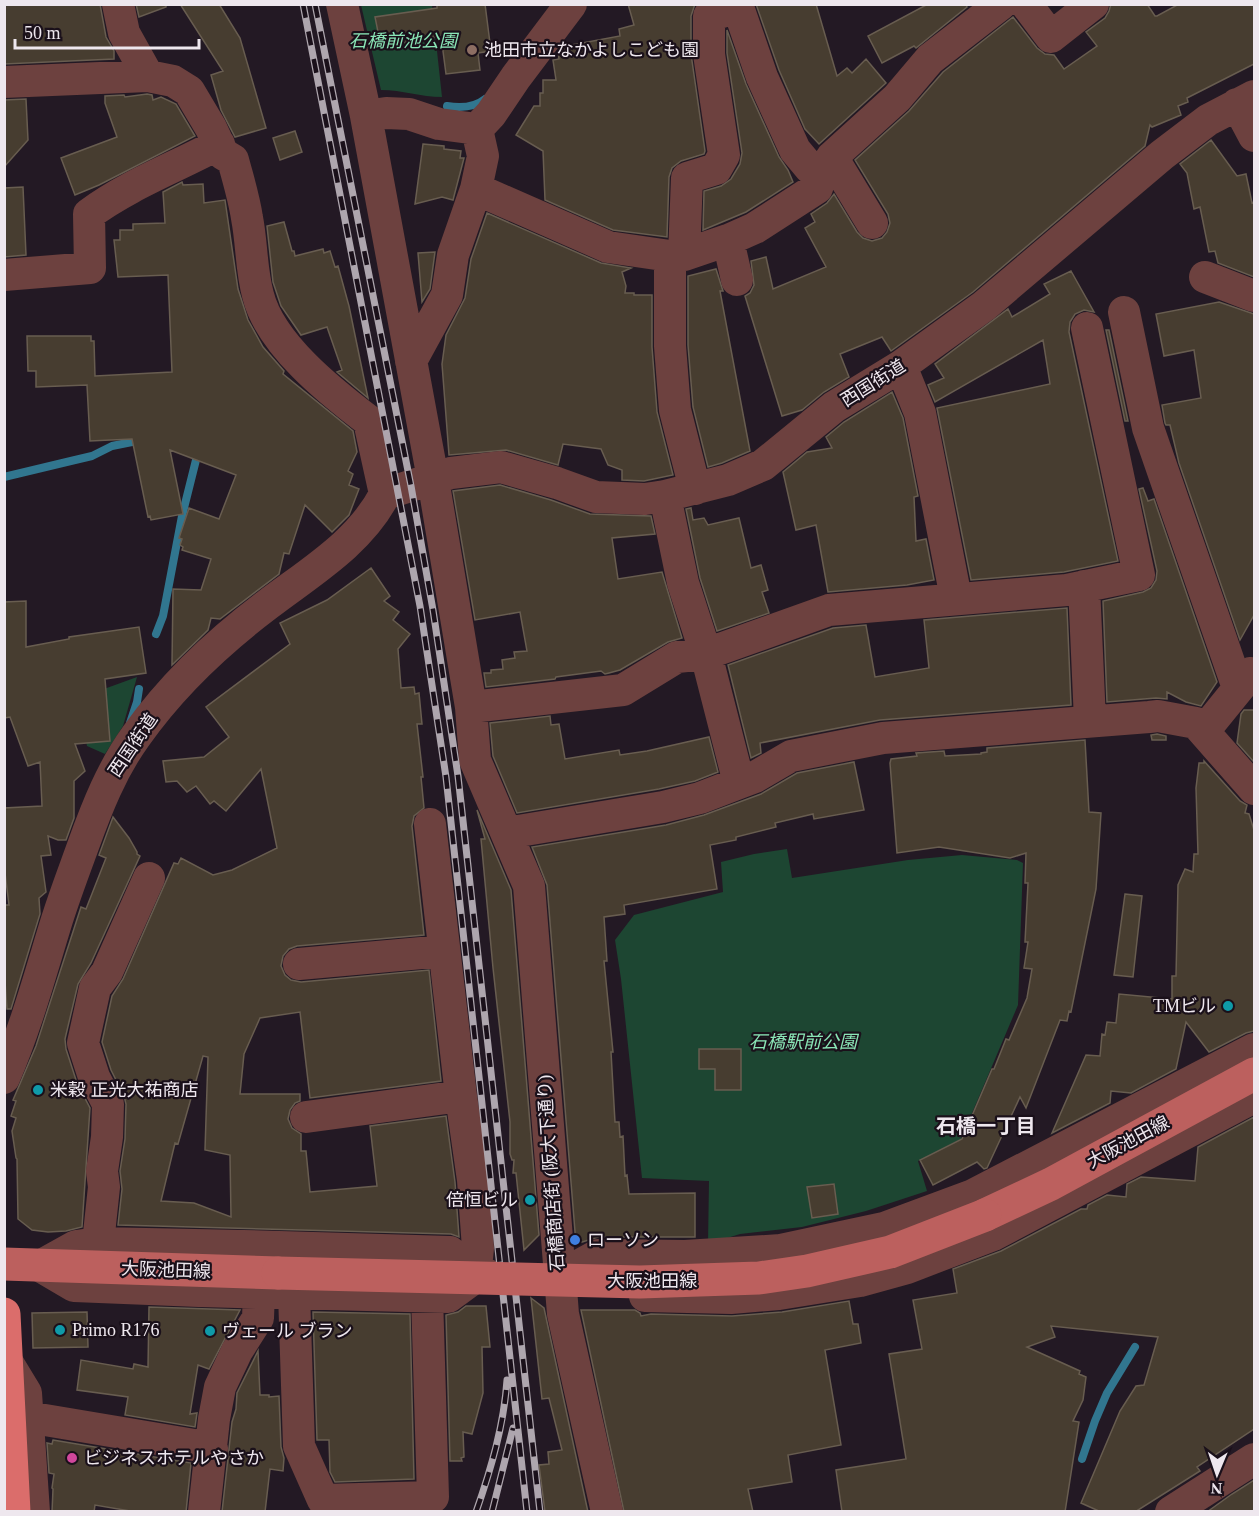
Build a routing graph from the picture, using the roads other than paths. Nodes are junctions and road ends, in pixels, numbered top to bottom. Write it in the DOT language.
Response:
graph roads {
  1 [pos="118,4"];
  2 [pos="342,4"];
  3 [pos="572,4"];
  4 [pos="1001,4"];
  5 [pos="1026,4"];
  6 [pos="1093,4"];
  7 [pos="737,6"];
  8 [pos="148,76"];
  9 [pos="4,82"];
  10 [pos="1246,100"];
  11 [pos="366,116"];
  12 [pos="477,129"];
  13 [pos="1254,136"];
  14 [pos="219,144"];
  15 [pos="827,163"];
  16 [pos="476,189"];
  17 [pos="872,223"];
  18 [pos="728,240"];
  19 [pos="677,255"];
  20 [pos="4,275"];
  21 [pos="1205,276"];
  22 [pos="737,280"];
  23 [pos="1254,296"];
  24 [pos="1124,312"];
  25 [pos="1087,328"];
  26 [pos="411,361"];
  27 [pos="901,366"];
  28 [pos="432,479"];
  29 [pos="680,493"];
  30 [pos="386,494"];
  31 [pos="1084,586"];
  32 [pos="956,598"];
  33 [pos="706,654"];
  34 [pos="1246,679"];
  35 [pos="471,708"];
  36 [pos="1090,720"];
  37 [pos="1204,731"];
  38 [pos="739,783"];
  39 [pos="1254,789"];
  40 [pos="430,824"];
  41 [pos="507,833"];
  42 [pos="148,878"];
  43 [pos="444,951"];
  44 [pos="299,963"];
  45 [pos="1254,1049"];
  46 [pos="1254,1074"];
  47 [pos="4,1078"];
  48 [pos="461,1095"];
  49 [pos="1254,1097"];
  50 [pos="306,1117"];
  51 [pos="98,1244"];
  52 [pos="750,1252"];
  53 [pos="4,1264"];
  54 [pos="40,1266"];
  55 [pos="474,1272"];
  56 [pos="558,1277"];
  57 [pos="277,1286"];
  58 [pos="427,1296"];
  59 [pos="755,1296"];
  60 [pos="4,1314"];
  61 [pos="5,1362"];
  62 [pos="27,1417"];
  63 [pos="212,1448"];
  64 [pos="1254,1459"];
  65 [pos="14,1512"];
  66 [pos="34,1512"];
  67 [pos="204,1512"];
  68 [pos="607,1512"];
  69 [pos="1171,1512"];
  1 -- 8 [label="street"];
  2 -- 11 [label="street, 石橋商店街 (阪大下通り)"];
  3 -- 12 [label="street"];
  4 -- 15 [label="street"];
  5 -- 6 [label="street"];
  7 -- 15 [label="street"];
  7 -- 19 [label="street"];
  8 -- 9 [label="street"];
  8 -- 14 [label="street"];
  10 -- 13 [label="street"];
  10 -- 27 [label="street, 西国街道"];
  11 -- 12 [label="street"];
  11 -- 26 [label="street, 石橋商店街 (阪大下通り)"];
  12 -- 16 [label="street"];
  14 -- 20 [label="street"];
  14 -- 30 [label="street"];
  15 -- 17 [label="street"];
  15 -- 18 [label="street"];
  16 -- 19 [label="street"];
  16 -- 26 [label="street"];
  18 -- 19 [label="street"];
  18 -- 22 [label="street"];
  19 -- 29 [label="street"];
  21 -- 23 [label="street"];
  24 -- 34 [label="street"];
  25 -- 31 [label="street"];
  26 -- 28 [label="street, 石橋商店街 (阪大下通り)"];
  27 -- 29 [label="street, 西国街道"];
  27 -- 32 [label="street"];
  28 -- 29 [label="street, 西国街道"];
  28 -- 30 [label="street, 西国街道"];
  28 -- 35 [label="street, 石橋商店街 (阪大下通り)"];
  29 -- 33 [label="street"];
  30 -- 47 [label="street, 西国街道"];
  31 -- 32 [label="street"];
  31 -- 36 [label="street"];
  32 -- 33 [label="street"];
  33 -- 35 [label="street"];
  33 -- 38 [label="street"];
  34 -- 37 [label="street"];
  35 -- 41 [label="street, 石橋商店街 (阪大下通り)"];
  36 -- 37 [label="street"];
  36 -- 38 [label="street"];
  37 -- 39 [label="street"];
  38 -- 41 [label="street"];
  40 -- 43 [label="street"];
  41 -- 56 [label="street, 石橋商店街 (阪大下通り)"];
  42 -- 51 [label="street"];
  43 -- 44 [label="street"];
  43 -- 48 [label="street"];
  45 -- 52 [label="street"];
  46 -- 57 [label="main road, 大阪池田線, bridge"];
  48 -- 50 [label="street"];
  48 -- 55 [label="street"];
  49 -- 59 [label="street"];
  51 -- 54 [label="street"];
  51 -- 55 [label="street"];
  52 -- 56 [label="street"];
  52 -- 59 [label="street"];
  53 -- 54 [label="main road, 大阪池田線"];
  54 -- 57 [label="main road, 大阪池田線"];
  55 -- 56 [label="street"];
  55 -- 58 [label="street"];
  56 -- 59 [label="street"];
  56 -- 68 [label="street, 石橋商店街 (阪大下通り)"];
  57 -- 58 [label="street"];
  57 -- 58 [label="street"];
  57 -- 63 [label="street"];
  60 -- 61 [label="highway"];
  61 -- 62 [label="street"];
  61 -- 65 [label="highway"];
  62 -- 63 [label="street"];
  62 -- 66 [label="street"];
  63 -- 67 [label="street"];
  64 -- 69 [label="street"];
}
